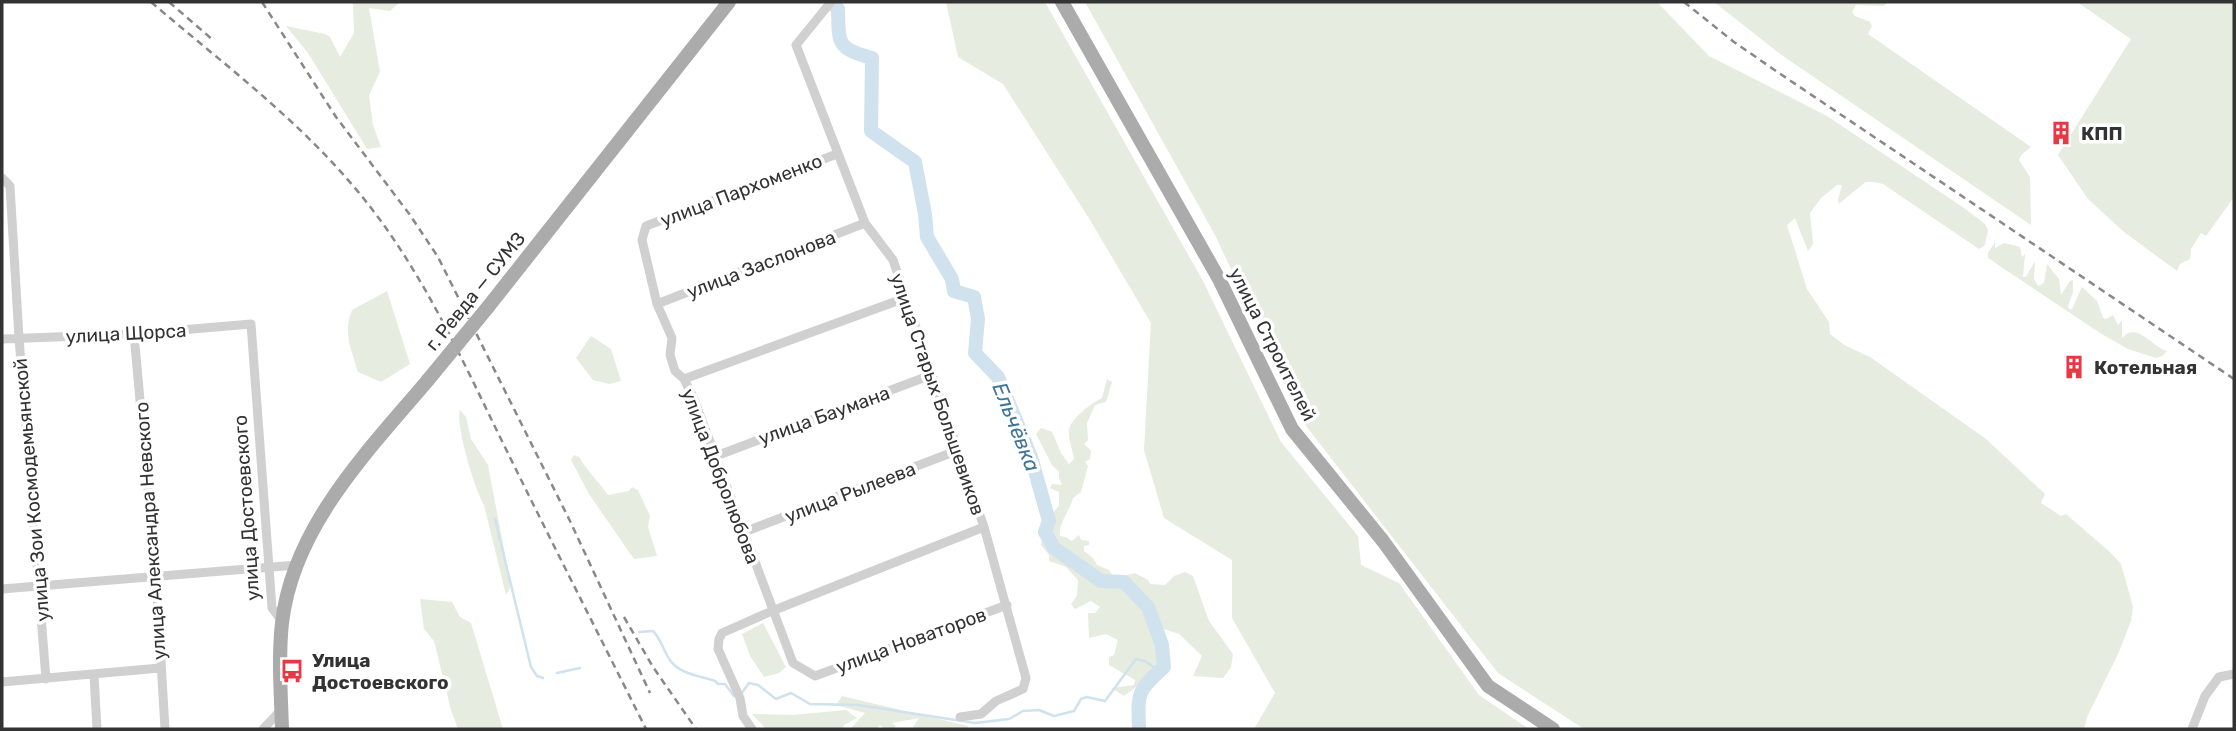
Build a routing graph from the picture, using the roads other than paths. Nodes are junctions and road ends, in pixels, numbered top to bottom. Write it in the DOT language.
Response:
graph roads {
  1 [pos="729,2"];
  2 [pos="831,2"];
  3 [pos="1062,2"];
  4 [pos="837,154"];
  5 [pos="2,178"];
  6 [pos="865,223"];
  7 [pos="646,226"];
  8 [pos="905,298"];
  9 [pos="657,304"];
  10 [pos="251,324"];
  11 [pos="135,334"];
  12 [pos="19,338"];
  13 [pos="2,339"];
  14 [pos="931,375"];
  15 [pos="684,379"];
  16 [pos="956,451"];
  17 [pos="716,456"];
  18 [pos="984,527"];
  19 [pos="744,532"];
  20 [pos="297,565"];
  21 [pos="271,567"];
  22 [pos="156,577"];
  23 [pos="40,587"];
  24 [pos="2,589"];
  25 [pos="1007,605"];
  26 [pos="772,611"];
  27 [pos="282,621"];
  28 [pos="160,668"];
  29 [pos="2234,673"];
  30 [pos="94,676"];
  31 [pos="815,676"];
  32 [pos="46,679"];
  33 [pos="2,682"];
  34 [pos="281,709"];
  35 [pos="960,718"];
  36 [pos="97,729"];
  37 [pos="165,729"];
  38 [pos="263,729"];
  39 [pos="282,729"];
  40 [pos="752,729"];
  41 [pos="1553,729"];
  42 [pos="2192,729"];
  1 -- 20 [label="main road, г. Ревда — СУМЗ, bridge"];
  2 -- 4 [label="street, улица Старых Большевиков"];
  3 -- 41 [label="main road, улица Строителей"];
  4 -- 6 [label="street, улица Старых Большевиков"];
  4 -- 7 [label="street, улица Пархоменко"];
  5 -- 12 [label="street, улица Зои Космодемьянской"];
  6 -- 8 [label="street, улица Старых Большевиков"];
  6 -- 9 [label="street, улица Заслонова"];
  7 -- 9 [label="street, улица Добролюбова"];
  8 -- 14 [label="street, улица Старых Большевиков"];
  8 -- 15 [label="street"];
  9 -- 15 [label="street, улица Добролюбова"];
  10 -- 11 [label="street, улица Щорса"];
  10 -- 21 [label="street, улица Достоевского"];
  11 -- 12 [label="street, улица Щорса"];
  11 -- 22 [label="street, улица Александра Невского"];
  12 -- 13 [label="street, улица Щорса"];
  12 -- 23 [label="street, улица Зои Космодемьянской"];
  14 -- 16 [label="street, улица Старых Большевиков"];
  14 -- 17 [label="street, улица Баумана"];
  15 -- 17 [label="street, улица Добролюбова"];
  16 -- 18 [label="street, улица Старых Большевиков"];
  16 -- 19 [label="street, улица Рылеева"];
  17 -- 19 [label="street, улица Добролюбова"];
  18 -- 25 [label="street, улица Старых Большевиков"];
  18 -- 26 [label="street"];
  19 -- 26 [label="street, улица Добролюбова"];
  20 -- 21 [label="street"];
  20 -- 27 [label="main road, г. Ревда — СУМЗ"];
  21 -- 22 [label="street"];
  21 -- 27 [label="street, улица Достоевского"];
  22 -- 23 [label="street"];
  22 -- 28 [label="street, улица Александра Невского"];
  23 -- 24 [label="street"];
  23 -- 32 [label="street, улица Зои Космодемьянской"];
  25 -- 31 [label="street, улица Новаторов"];
  25 -- 35 [label="street, улица Старых Большевиков"];
  26 -- 31 [label="street, улица Добролюбова"];
  26 -- 40 [label="street"];
  27 -- 34 [label="main road, улица Достоевского"];
  28 -- 30 [label="street"];
  28 -- 37 [label="street, улица Александра Невского"];
  29 -- 42 [label="street"];
  30 -- 32 [label="street"];
  30 -- 36 [label="street"];
  32 -- 33 [label="street"];
  34 -- 38 [label="street"];
  34 -- 39 [label="main road, улица Достоевского"];
}
